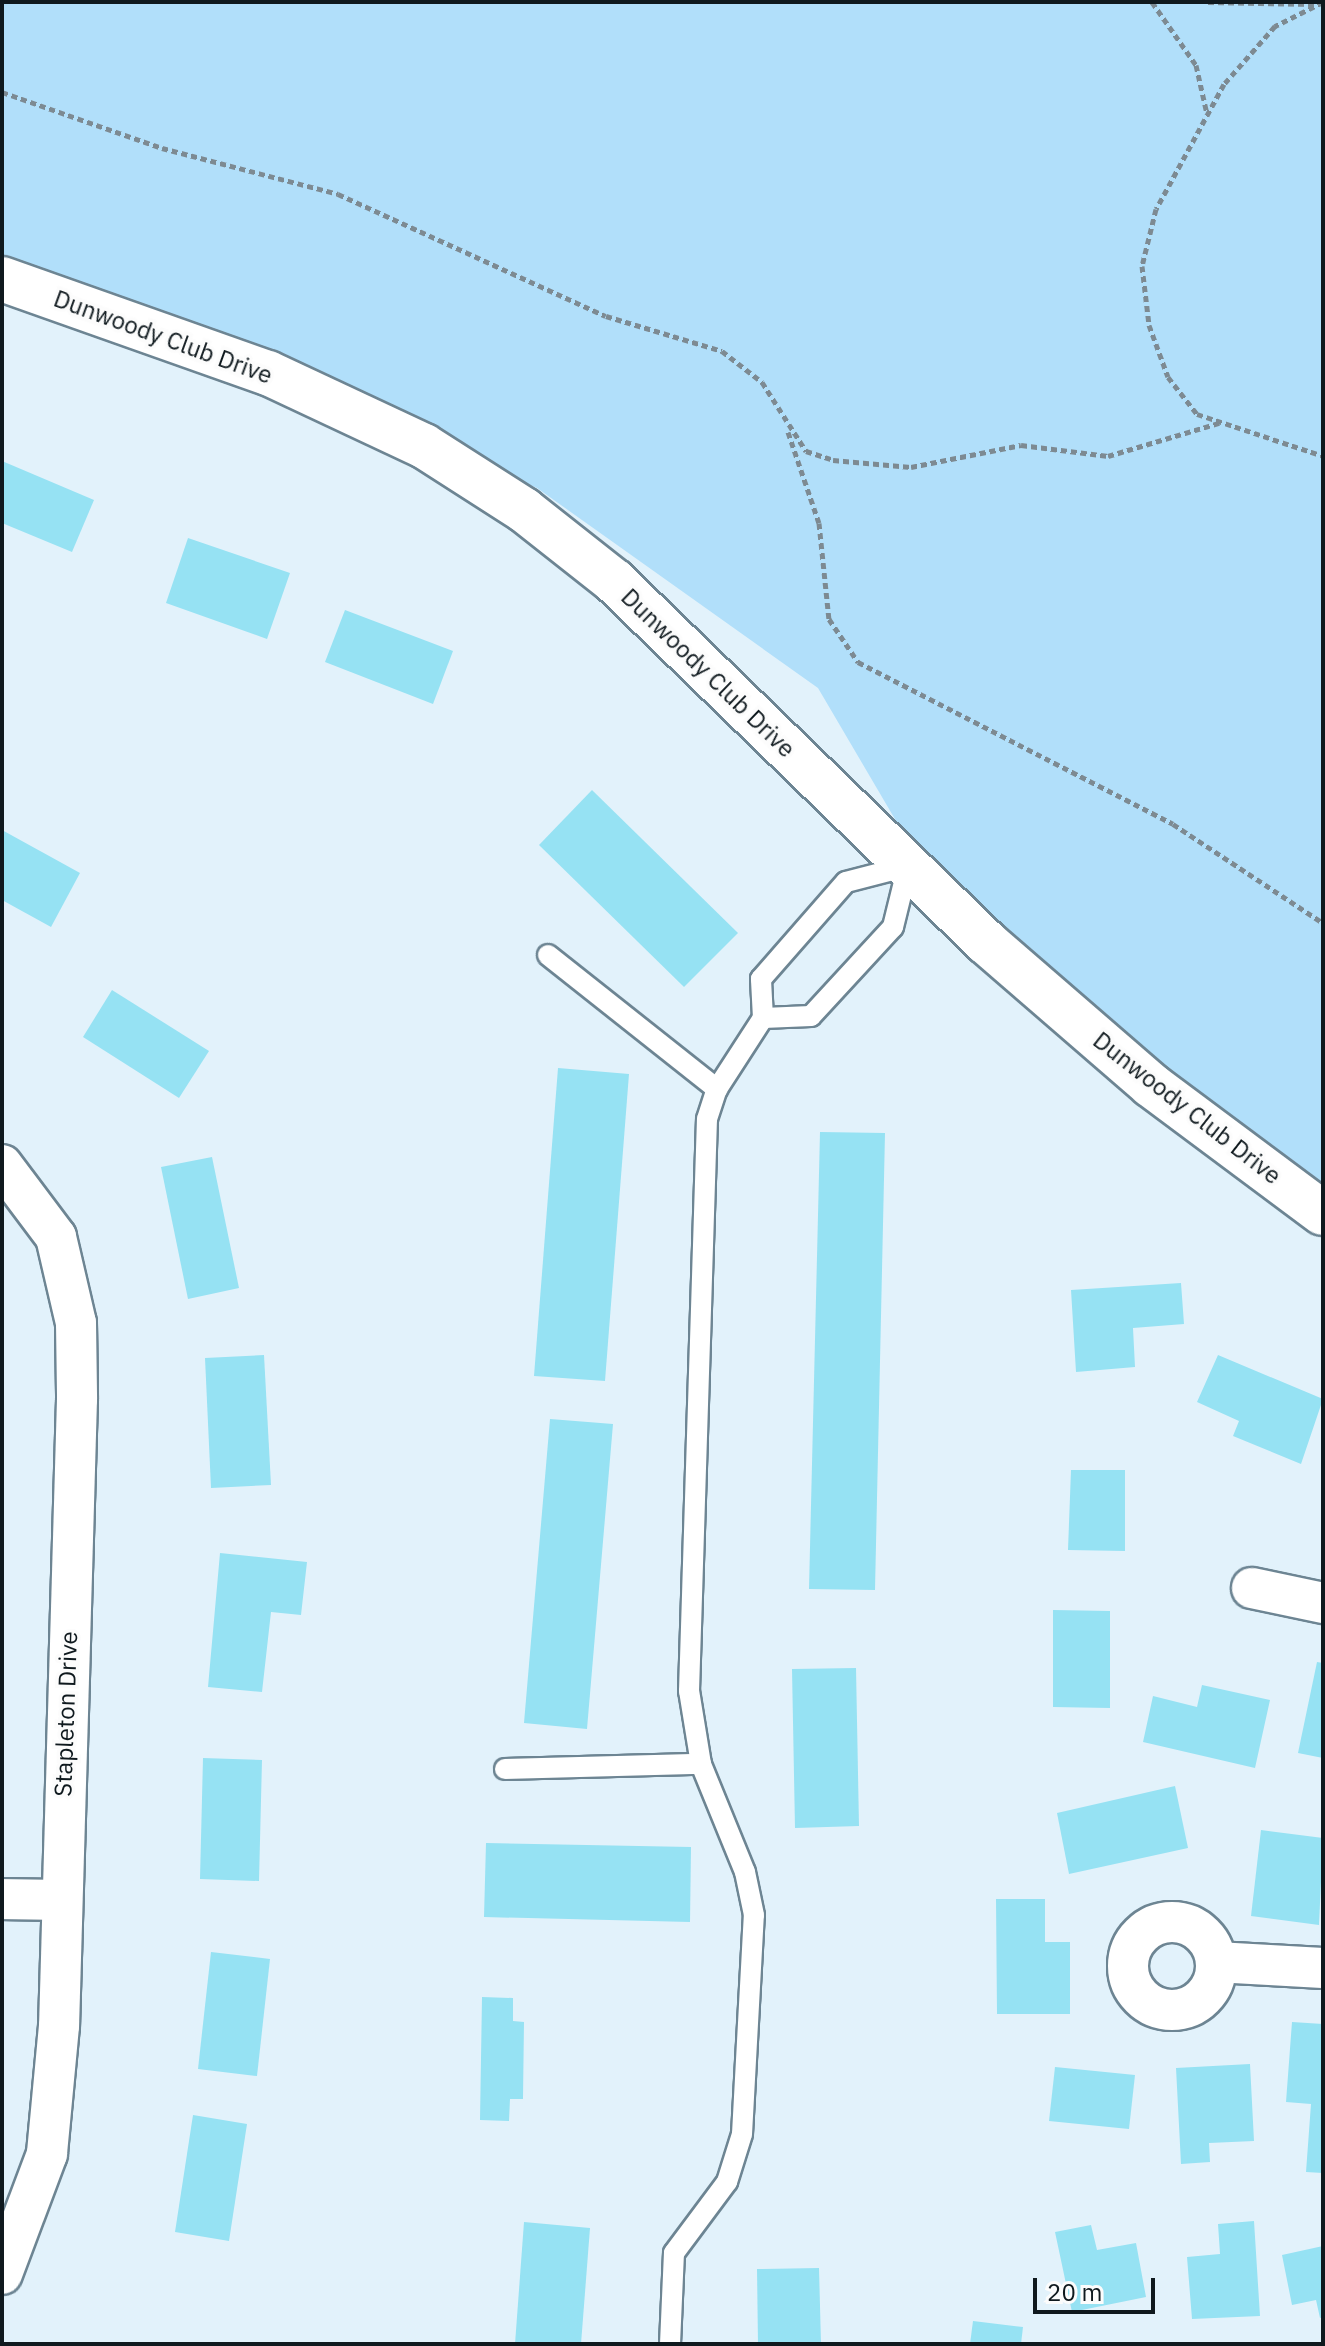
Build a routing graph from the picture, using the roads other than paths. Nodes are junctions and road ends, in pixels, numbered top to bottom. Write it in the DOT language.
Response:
graph roads {
  1 [pos="2,279"];
  2 [pos="908,866"];
  3 [pos="548,955"];
  4 [pos="763,1018"];
  5 [pos="717,1089"];
  6 [pos="2,1165"];
  7 [pos="1323,1213"];
  8 [pos="1252,1588"];
  9 [pos="1323,1603"];
  10 [pos="701,1764"];
  11 [pos="505,1769"];
  12 [pos="2,1899"];
  13 [pos="60,1900"];
  14 [pos="1216,1962"];
  15 [pos="1323,1968"];
  16 [pos="2,2274"];
  17 [pos="670,2344"];
  1 -- 2 [label="street, Dunwoody Club Drive"];
  2 -- 4 [label="lane"];
  2 -- 4 [label="lane"];
  2 -- 7 [label="street, Dunwoody Club Drive"];
  3 -- 5 [label="lane"];
  4 -- 5 [label="lane"];
  5 -- 10 [label="lane"];
  6 -- 13 [label="street, Stapleton Drive"];
  8 -- 9 [label="street"];
  10 -- 11 [label="lane"];
  10 -- 17 [label="lane"];
  12 -- 13 [label="street"];
  13 -- 16 [label="street, Stapleton Drive"];
  14 -- 15 [label="street"];
}
